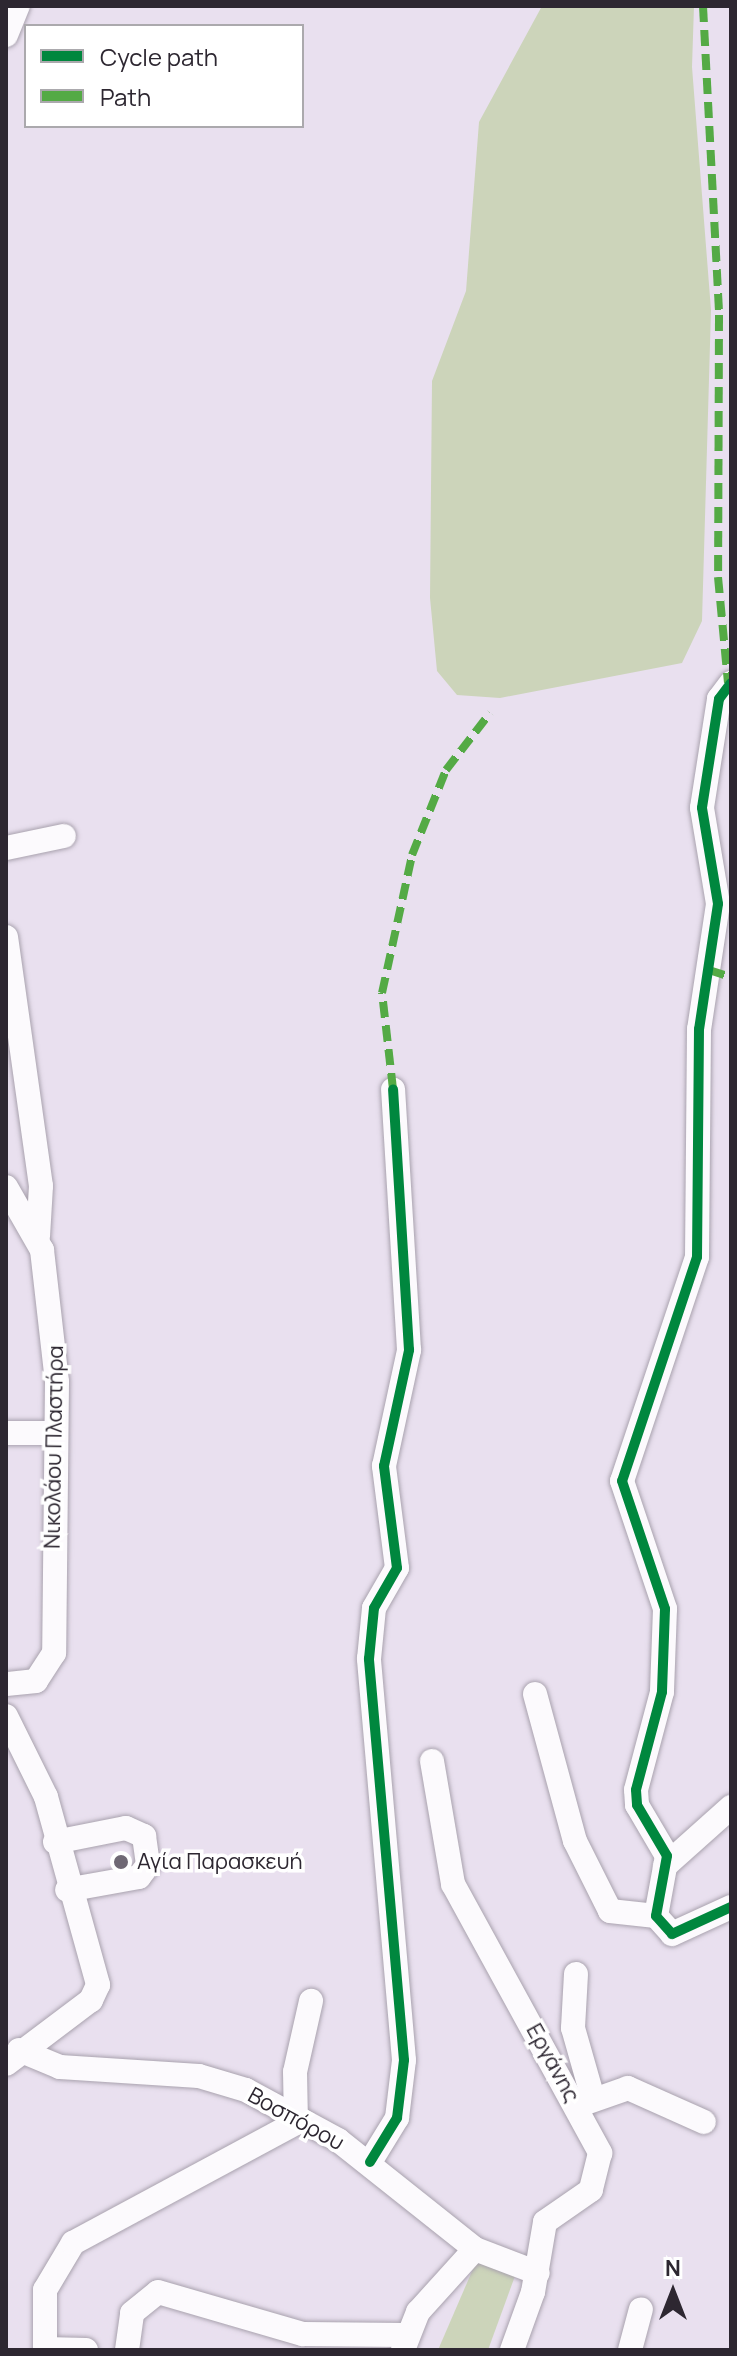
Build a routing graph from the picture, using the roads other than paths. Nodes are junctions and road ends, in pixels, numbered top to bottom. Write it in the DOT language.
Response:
graph roads {
  1 [pos="18,6"];
  2 [pos="6,35"];
  3 [pos="731,683"];
  4 [pos="64,836"];
  5 [pos="6,848"];
  6 [pos="6,937"];
  7 [pos="393,1089"];
  8 [pos="6,1187"];
  9 [pos="14,1212"];
  10 [pos="38,1236"];
  11 [pos="6,1433"];
  12 [pos="53,1433"];
  13 [pos="6,1684"];
  14 [pos="535,1694"];
  15 [pos="6,1716"];
  16 [pos="432,1761"];
  17 [pos="731,1807"];
  18 [pos="55,1842"];
  19 [pos="665,1866"];
  20 [pos="67,1890"];
  21 [pos="731,1907"];
  22 [pos="656,1916"];
  23 [pos="576,1974"];
  24 [pos="311,2001"];
  25 [pos="12,2057"];
  26 [pos="585,2102"];
  27 [pos="298,2117"];
  28 [pos="704,2122"];
  29 [pos="370,2162"];
  30 [pos="475,2249"];
  31 [pos="538,2273"];
  32 [pos="641,2309"];
  33 [pos="404,2343"];
  34 [pos="45,2350"];
  35 [pos="86,2350"];
  36 [pos="127,2350"];
  37 [pos="512,2350"];
  38 [pos="630,2350"];
  1 -- 2 [label="street"];
  3 -- 19 [label="street"];
  4 -- 5 [label="street"];
  6 -- 10 [label="street"];
  7 -- 29 [label="street"];
  8 -- 9 [label="street, Νικολάου Πλαστήρα"];
  9 -- 10 [label="street, Νικολάου Πλαστήρα"];
  10 -- 12 [label="street, Νικολάου Πλαστήρα"];
  11 -- 12 [label="street"];
  12 -- 13 [label="street, Νικολάου Πλαστήρα"];
  14 -- 22 [label="street"];
  15 -- 18 [label="street"];
  16 -- 26 [label="street, Εργάνης"];
  17 -- 19 [label="street"];
  18 -- 20 [label="street"];
  18 -- 20 [label="street"];
  19 -- 22 [label="street"];
  20 -- 25 [label="street"];
  21 -- 22 [label="street"];
  23 -- 26 [label="street"];
  24 -- 27 [label="street"];
  25 -- 27 [label="street, Βοσπόρου"];
  26 -- 28 [label="street"];
  26 -- 31 [label="street, Εργάνης"];
  27 -- 29 [label="street, Βοσπόρου"];
  27 -- 34 [label="street"];
  29 -- 30 [label="street, Βοσπόρου"];
  30 -- 31 [label="street, Βοσπόρου"];
  30 -- 33 [label="street"];
  31 -- 37 [label="street, Εργάνης"];
  32 -- 38 [label="street"];
  33 -- 36 [label="street"];
  34 -- 35 [label="street"];
}
